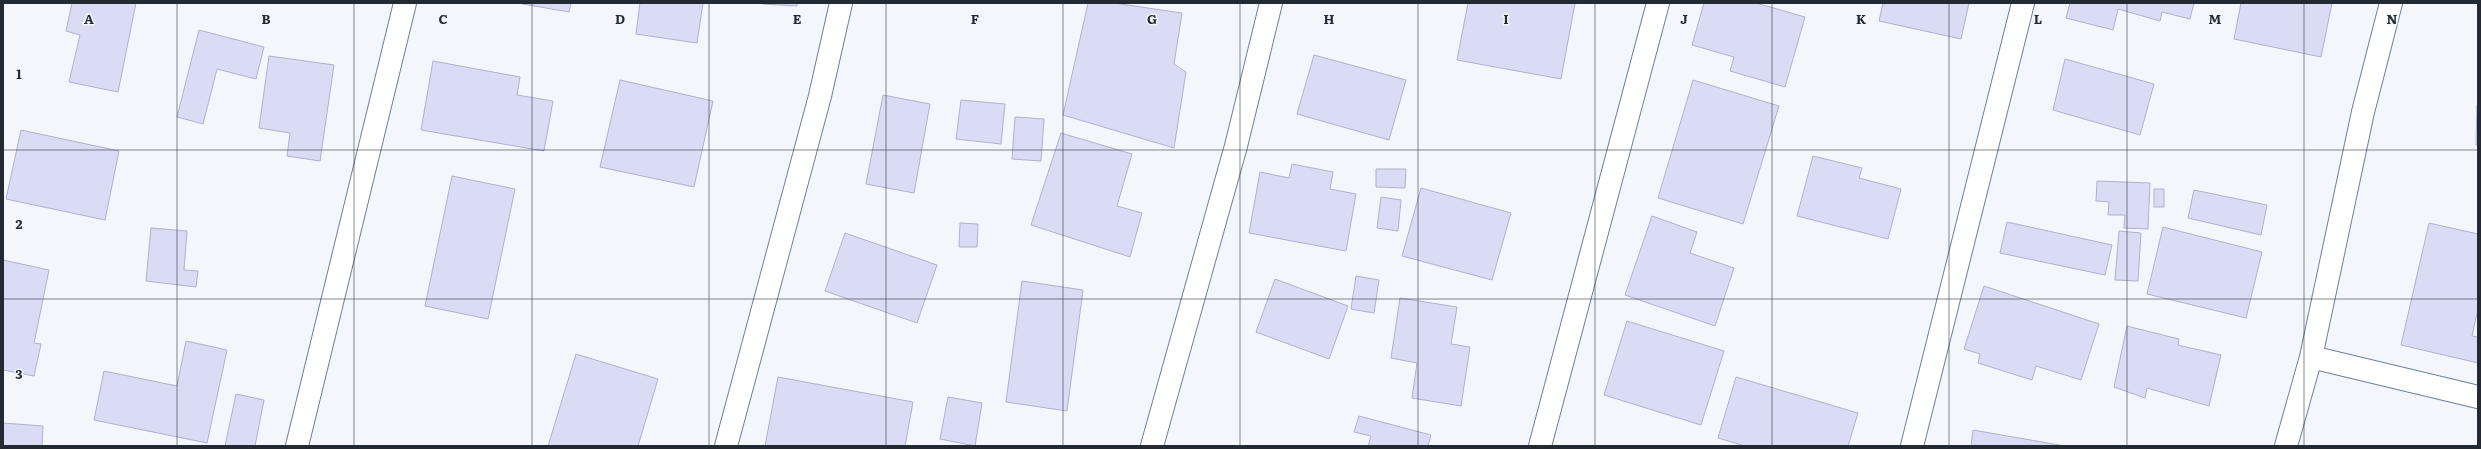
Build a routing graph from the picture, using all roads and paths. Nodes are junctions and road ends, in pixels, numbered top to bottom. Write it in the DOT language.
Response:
graph roads {
  1 [pos="405,3"];
  2 [pos="841,3"];
  3 [pos="1271,3"];
  4 [pos="1658,3"];
  5 [pos="2023,3"];
  6 [pos="2391,3"];
  7 [pos="2311,357"];
  8 [pos="2478,397"];
  9 [pos="297,446"];
  10 [pos="726,446"];
  11 [pos="1152,446"];
  12 [pos="1540,446"];
  13 [pos="1912,446"];
  14 [pos="2286,446"];
  1 -- 9 [label="street"];
  2 -- 10 [label="street"];
  3 -- 11 [label="street"];
  4 -- 12 [label="street"];
  5 -- 13 [label="street"];
  6 -- 7 [label="street"];
  7 -- 8 [label="street"];
  7 -- 14 [label="street"];
}
